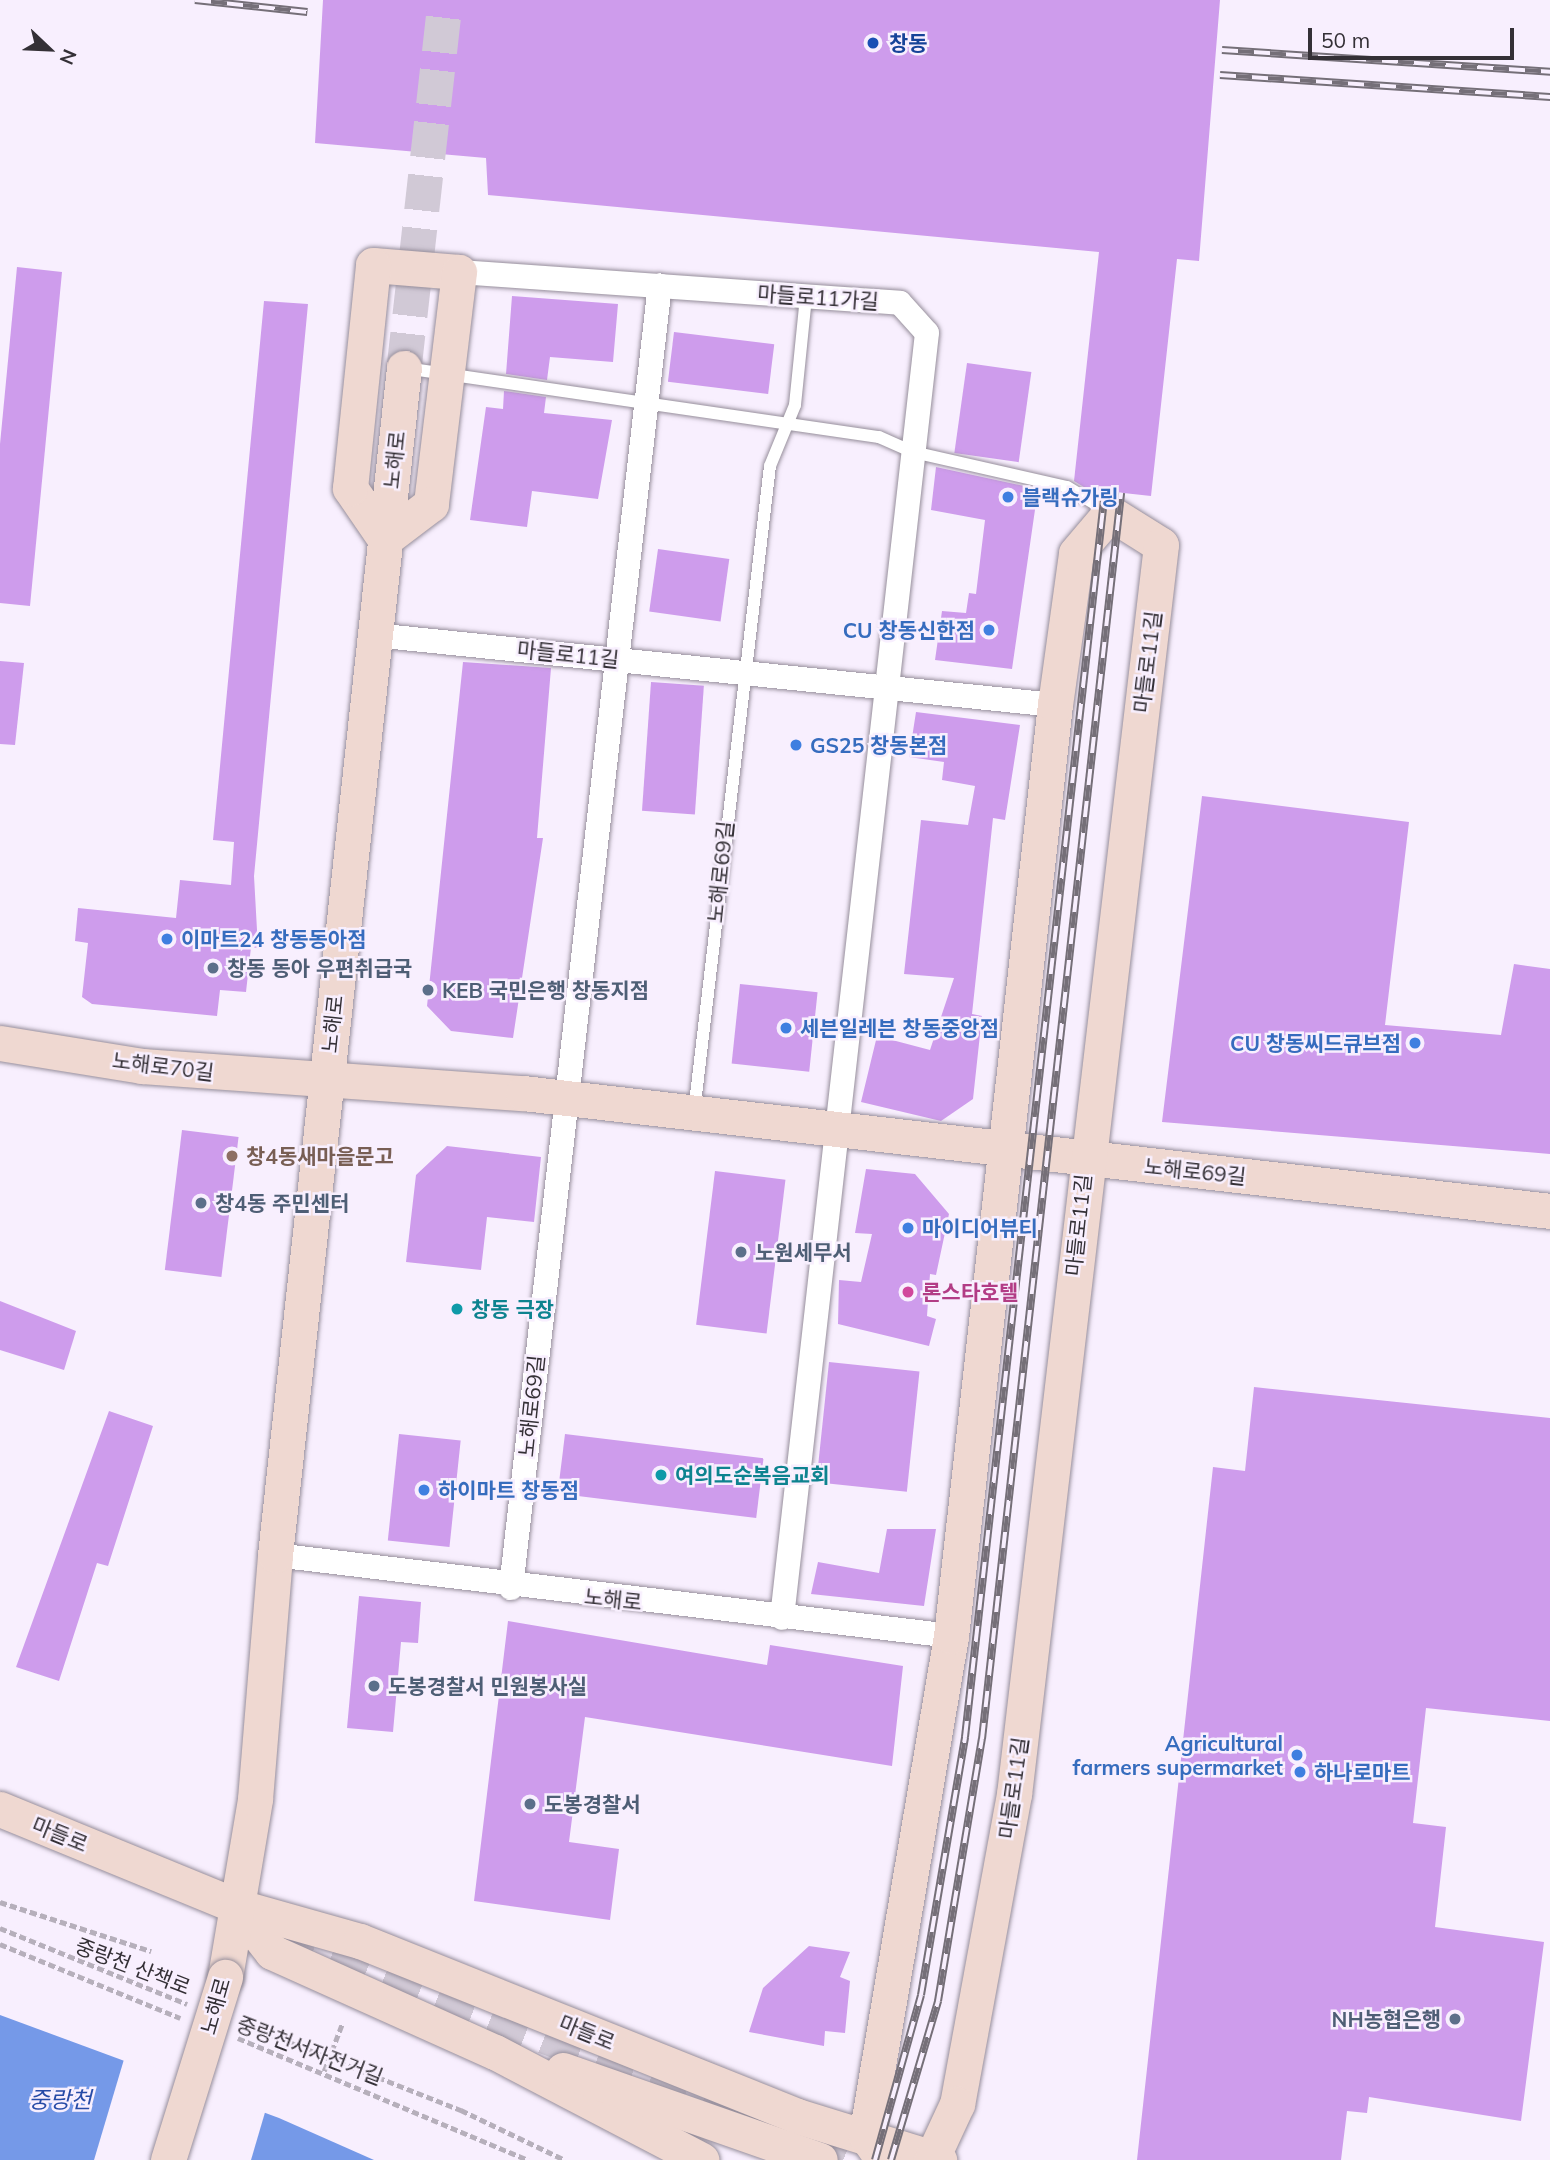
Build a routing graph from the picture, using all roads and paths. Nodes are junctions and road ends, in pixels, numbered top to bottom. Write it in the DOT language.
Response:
graph roads {
  1 [pos="459,272"];
  2 [pos="660,285"];
  3 [pos="806,296"];
  4 [pos="404,368"];
  5 [pos="447,373"];
  6 [pos="645,402"];
  7 [pos="788,424"];
  8 [pos="913,452"];
  9 [pos="1110,513"];
  10 [pos="385,538"];
  11 [pos="374,635"];
  12 [pos="616,659"];
  13 [pos="742,673"];
  14 [pos="888,689"];
  15 [pos="1055,705"];
  16 [pos="0,1043"];
  17 [pos="326,1079"];
  18 [pos="564,1098"];
  19 [pos="694,1113"];
  20 [pos="840,1130"];
  21 [pos="1003,1149"];
  22 [pos="1086,1158"];
  23 [pos="1550,1211"];
  24 [pos="275,1555"];
  25 [pos="511,1588"];
  26 [pos="782,1618"];
  27 [pos="951,1636"];
  28 [pos="0,1810"];
  29 [pos="0,1902"];
  30 [pos="236,1906"];
  31 [pos="0,1928"];
  32 [pos="0,1944"];
  33 [pos="151,1951"];
  34 [pos="191,2005"];
  35 [pos="229,2019"];
  36 [pos="189,2021"];
  37 [pos="342,2024"];
  38 [pos="228,2035"];
  39 [pos="495,2052"];
  40 [pos="330,2055"];
  41 [pos="883,2060"];
  42 [pos="324,2071"];
  43 [pos="797,2116"];
  44 [pos="874,2148"];
  45 [pos="168,2160"];
  46 [pos="528,2160"];
  47 [pos="565,2160"];
  48 [pos="702,2160"];
  49 [pos="820,2160"];
  50 [pos="935,2160"];
  1 -- 2 [label="street, 마들로11가길"];
  1 -- 5 [label="main road"];
  1 -- 10 [label="main road"];
  2 -- 3 [label="street, 마들로11가길"];
  2 -- 6 [label="street"];
  3 -- 7 [label="lane"];
  3 -- 8 [label="street, 마들로11가길"];
  4 -- 5 [label="lane"];
  4 -- 10 [label="main road, 노해로"];
  5 -- 6 [label="lane"];
  5 -- 10 [label="main road"];
  6 -- 7 [label="lane"];
  6 -- 12 [label="street"];
  7 -- 8 [label="lane"];
  7 -- 13 [label="lane"];
  8 -- 9 [label="lane"];
  8 -- 14 [label="street, 마들로11가길"];
  9 -- 15 [label="main road"];
  9 -- 22 [label="main road, 마들로11길"];
  10 -- 11 [label="main road, 노해로"];
  11 -- 12 [label="street, 마들로11길"];
  11 -- 17 [label="main road, 노해로"];
  12 -- 13 [label="street, 마들로11길"];
  12 -- 18 [label="street, 노해로69길"];
  13 -- 14 [label="street, 마들로11길"];
  13 -- 19 [label="lane, 노해로69길"];
  14 -- 15 [label="street, 마들로11길"];
  14 -- 20 [label="street"];
  15 -- 21 [label="main road"];
  16 -- 17 [label="main road, 노해로70길"];
  17 -- 18 [label="main road, 노해로69길"];
  17 -- 24 [label="main road, 노해로"];
  18 -- 19 [label="main road, 노해로69길"];
  18 -- 25 [label="street, 노해로69길"];
  19 -- 20 [label="main road, 노해로69길"];
  20 -- 21 [label="main road, 노해로69길"];
  20 -- 26 [label="street"];
  21 -- 22 [label="main road, 노해로69길"];
  21 -- 27 [label="main road"];
  22 -- 23 [label="main road, 노해로69길"];
  22 -- 50 [label="main road, 마들로11길"];
  24 -- 25 [label="street, 노해로"];
  24 -- 30 [label="main road, 노해로"];
  25 -- 26 [label="street, 노해로"];
  26 -- 27 [label="street, 노해로"];
  27 -- 41 [label="main road"];
  28 -- 30 [label="main road, 마들로"];
  29 -- 33 [label="path"];
  30 -- 39 [label="main road, 마들로"];
  30 -- 43 [label="main road, 마들로"];
  30 -- 45 [label="main road, 노해로, bridge"];
  31 -- 34 [label="path, 중랑천 산책로"];
  32 -- 36 [label="path"];
  35 -- 40 [label="path"];
  37 -- 40 [label="path"];
  38 -- 42 [label="path, 중랑천서자전거길"];
  39 -- 48 [label="main road, 마들로"];
  39 -- 49 [label="main road"];
  40 -- 42 [label="path"];
  40 -- 47 [label="path"];
  41 -- 43 [label="main road"];
  41 -- 44 [label="main road"];
  42 -- 46 [label="path, 중랑천서자전거길"];
  43 -- 44 [label="main road, 마들로"];
  44 -- 50 [label="main road, 마들로"];
}
